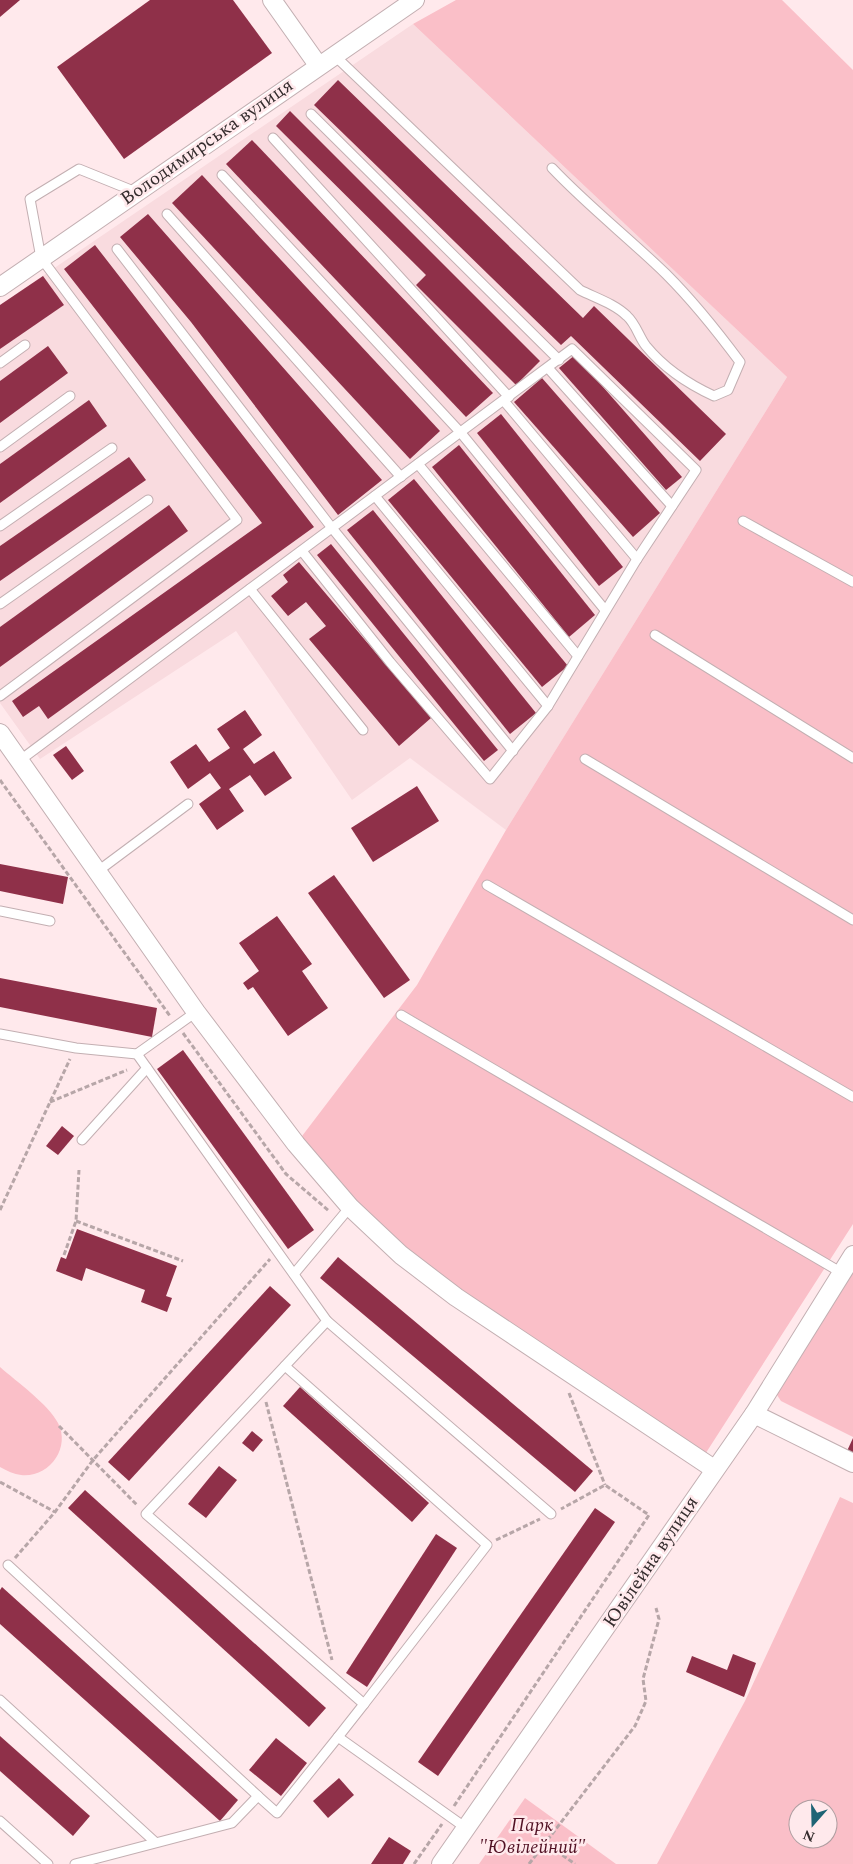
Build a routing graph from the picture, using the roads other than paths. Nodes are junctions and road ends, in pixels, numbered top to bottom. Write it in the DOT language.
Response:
graph roads {
  1 [pos="272,0"];
  2 [pos="415,0"];
  3 [pos="334,54"];
  4 [pos="318,65"];
  5 [pos="311,114"];
  6 [pos="273,138"];
  7 [pos="552,168"];
  8 [pos="222,175"];
  9 [pos="136,192"];
  10 [pos="167,214"];
  11 [pos="117,249"];
  12 [pos="41,258"];
  13 [pos="0,287"];
  14 [pos="25,345"];
  15 [pos="559,360"];
  16 [pos="0,363"];
  17 [pos="548,368"];
  18 [pos="70,396"];
  19 [pos="507,399"];
  20 [pos="461,432"];
  21 [pos="0,447"];
  22 [pos="112,448"];
  23 [pos="418,464"];
  24 [pos="401,477"];
  25 [pos="375,496"];
  26 [pos="148,500"];
  27 [pos="672,506"];
  28 [pos="743,521"];
  29 [pos="0,526"];
  30 [pos="332,528"];
  31 [pos="302,551"];
  32 [pos="637,559"];
  33 [pos="853,582"];
  34 [pos="250,589"];
  35 [pos="0,604"];
  36 [pos="605,610"];
  37 [pos="655,635"];
  38 [pos="578,656"];
  39 [pos="0,696"];
  40 [pos="548,706"];
  41 [pos="363,730"];
  42 [pos="0,733"];
  43 [pos="513,751"];
  44 [pos="853,758"];
  45 [pos="585,759"];
  46 [pos="19,761"];
  47 [pos="188,804"];
  48 [pos="98,871"];
  49 [pos="487,885"];
  50 [pos="0,911"];
  51 [pos="853,920"];
  52 [pos="50,921"];
  53 [pos="196,1012"];
  54 [pos="401,1015"];
  55 [pos="0,1034"];
  56 [pos="137,1054"];
  57 [pos="146,1066"];
  58 [pos="853,1097"];
  59 [pos="82,1140"];
  60 [pos="350,1207"];
  61 [pos="853,1255"];
  62 [pos="842,1272"];
  63 [pos="294,1274"];
  64 [pos="327,1321"];
  65 [pos="285,1366"];
  66 [pos="754,1414"];
  67 [pos="853,1463"];
  68 [pos="714,1469"];
  69 [pos="551,1514"];
  70 [pos="8,1565"];
  71 [pos="0,1700"];
  72 [pos="364,1704"];
  73 [pos="338,1737"];
  74 [pos="258,1796"];
  75 [pos="0,1821"];
  76 [pos="466,1828"];
  77 [pos="155,1842"];
  78 [pos="48,1864"];
  79 [pos="75,1864"];
  80 [pos="441,1864"];
  1 -- 4 [label="street"];
  2 -- 3 [label="street, Володимирська вулиця"];
  3 -- 4 [label="street, Володимирська вулиця"];
  3 -- 7 [label="lane"];
  4 -- 9 [label="street, Володимирська вулиця"];
  5 -- 15 [label="lane"];
  6 -- 19 [label="lane"];
  8 -- 20 [label="lane"];
  9 -- 12 [label="street, Володимирська вулиця"];
  9 -- 12 [label="lane"];
  10 -- 24 [label="lane"];
  11 -- 30 [label="lane"];
  12 -- 13 [label="street, Володимирська вулиця"];
  12 -- 39 [label="lane"];
  14 -- 16 [label="lane"];
  15 -- 17 [label="lane"];
  15 -- 27 [label="lane"];
  17 -- 19 [label="lane"];
  17 -- 27 [label="lane"];
  18 -- 21 [label="lane"];
  19 -- 20 [label="lane"];
  19 -- 32 [label="lane"];
  20 -- 23 [label="lane"];
  20 -- 36 [label="lane"];
  22 -- 29 [label="lane"];
  23 -- 24 [label="lane"];
  23 -- 38 [label="lane"];
  24 -- 25 [label="lane"];
  25 -- 30 [label="lane"];
  25 -- 40 [label="lane"];
  26 -- 35 [label="lane"];
  27 -- 32 [label="lane"];
  28 -- 33 [label="lane"];
  30 -- 31 [label="lane"];
  30 -- 43 [label="lane"];
  31 -- 34 [label="lane"];
  31 -- 43 [label="lane"];
  32 -- 36 [label="lane"];
  34 -- 41 [label="lane"];
  34 -- 46 [label="lane"];
  36 -- 38 [label="lane"];
  37 -- 44 [label="lane"];
  38 -- 40 [label="lane"];
  40 -- 43 [label="lane"];
  42 -- 46 [label="street"];
  45 -- 51 [label="lane"];
  46 -- 48 [label="street"];
  47 -- 48 [label="lane"];
  48 -- 53 [label="street"];
  49 -- 58 [label="lane"];
  50 -- 52 [label="lane"];
  53 -- 56 [label="lane"];
  53 -- 60 [label="street"];
  54 -- 62 [label="lane"];
  55 -- 56 [label="lane"];
  56 -- 57 [label="lane"];
  57 -- 59 [label="lane"];
  57 -- 63 [label="lane"];
  60 -- 63 [label="lane"];
  60 -- 68 [label="street"];
  61 -- 62 [label="street, Ювілейна вулиця"];
  62 -- 66 [label="street, Ювілейна вулиця"];
  63 -- 64 [label="lane"];
  64 -- 65 [label="lane"];
  64 -- 69 [label="lane"];
  65 -- 72 [label="lane"];
  65 -- 72 [label="lane"];
  66 -- 67 [label="street"];
  66 -- 68 [label="street, Ювілейна вулиця"];
  68 -- 76 [label="street, Ювілейна вулиця"];
  70 -- 74 [label="lane"];
  71 -- 77 [label="lane"];
  72 -- 73 [label="lane"];
  73 -- 74 [label="lane"];
  73 -- 76 [label="lane"];
  74 -- 77 [label="lane"];
  75 -- 78 [label="lane"];
  76 -- 80 [label="street, Ювілейна вулиця"];
  77 -- 79 [label="lane"];
}
